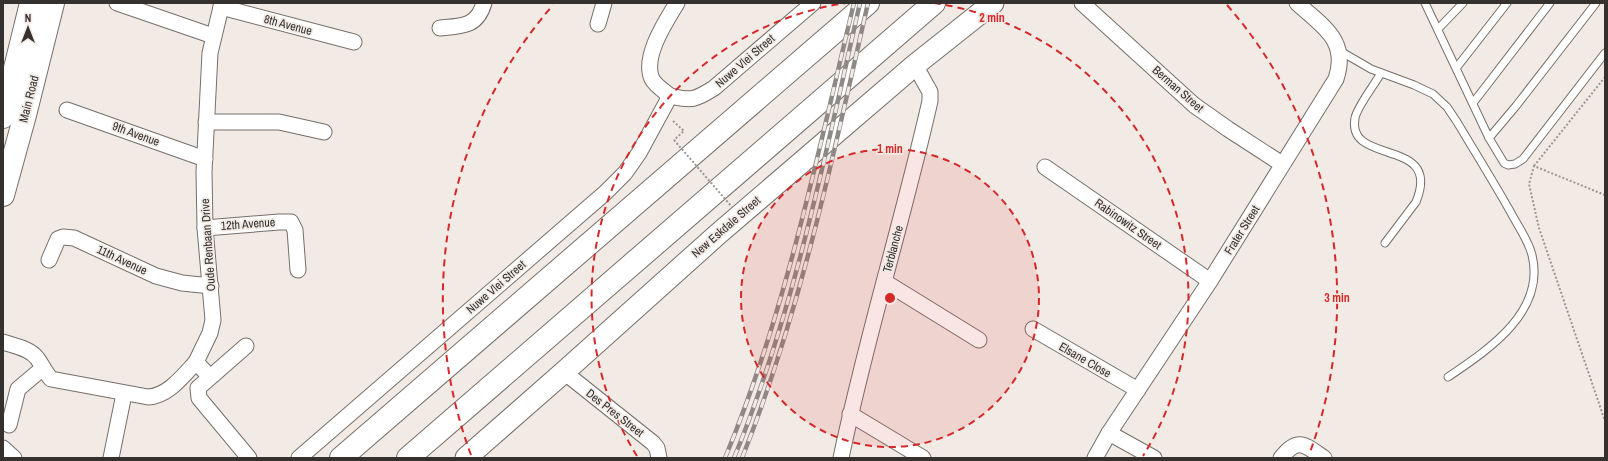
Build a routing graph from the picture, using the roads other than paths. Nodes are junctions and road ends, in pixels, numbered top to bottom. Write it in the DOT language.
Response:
graph roads {
  1 [pos="31,3"];
  2 [pos="53,3"];
  3 [pos="117,3"];
  4 [pos="484,3"];
  5 [pos="604,3"];
  6 [pos="677,3"];
  7 [pos="813,3"];
  8 [pos="868,3"];
  9 [pos="934,3"];
  10 [pos="993,3"];
  11 [pos="1082,3"];
  12 [pos="1296,3"];
  13 [pos="1425,3"];
  14 [pos="1462,3"];
  15 [pos="1508,3"];
  16 [pos="1550,3"];
  17 [pos="1596,3"];
  18 [pos="222,5"];
  19 [pos="598,24"];
  20 [pos="440,28"];
  21 [pos="1438,30"];
  22 [pos="213,36"];
  23 [pos="354,42"];
  24 [pos="1340,51"];
  25 [pos="1605,53"];
  26 [pos="915,65"];
  27 [pos="1457,68"];
  28 [pos="1381,73"];
  29 [pos="670,96"];
  30 [pos="1473,103"];
  31 [pos="67,110"];
  32 [pos="3,117"];
  33 [pos="206,122"];
  34 [pos="324,132"];
  35 [pos="1489,138"];
  36 [pos="205,159"];
  37 [pos="1282,164"];
  38 [pos="1045,167"];
  39 [pos="3,195"];
  40 [pos="205,228"];
  41 [pos="1385,243"];
  42 [pos="49,260"];
  43 [pos="298,270"];
  44 [pos="1210,281"];
  45 [pos="885,282"];
  46 [pos="211,286"];
  47 [pos="1033,329"];
  48 [pos="979,340"];
  49 [pos="3,342"];
  50 [pos="246,346"];
  51 [pos="196,362"];
  52 [pos="43,368"];
  53 [pos="444,368"];
  54 [pos="564,372"];
  55 [pos="1448,377"];
  56 [pos="210,378"];
  57 [pos="1138,390"];
  58 [pos="124,394"];
  59 [pos="850,414"];
  60 [pos="9,425"];
  61 [pos="1109,433"];
  62 [pos="3,448"];
  63 [pos="14,458"];
  64 [pos="111,458"];
  65 [pos="248,458"];
  66 [pos="299,458"];
  67 [pos="332,458"];
  68 [pos="341,458"];
  69 [pos="408,458"];
  70 [pos="466,458"];
  71 [pos="659,458"];
  72 [pos="841,458"];
  73 [pos="923,458"];
  74 [pos="1095,458"];
  75 [pos="1154,458"];
  76 [pos="1281,458"];
  77 [pos="1324,458"];
  1 -- 32 [label="main road, Main Road"];
  2 -- 39 [label="main road, Main Road"];
  3 -- 22 [label="street"];
  4 -- 20 [label="street"];
  5 -- 19 [label="street"];
  6 -- 29 [label="street"];
  7 -- 29 [label="street, Nuwe Vlei Street"];
  8 -- 53 [label="main road"];
  9 -- 69 [label="main road"];
  10 -- 26 [label="street, New Eskdale Street"];
  11 -- 37 [label="street, Berman Street"];
  12 -- 24 [label="street"];
  13 -- 21 [label="lane"];
  14 -- 21 [label="lane"];
  15 -- 27 [label="lane"];
  16 -- 30 [label="lane"];
  17 -- 35 [label="lane"];
  18 -- 22 [label="street, Oude Renbaan Drive"];
  18 -- 23 [label="street, 8th Avenue"];
  21 -- 27 [label="lane"];
  22 -- 33 [label="street, Oude Renbaan Drive"];
  24 -- 28 [label="lane"];
  24 -- 37 [label="street, Frater Street"];
  25 -- 35 [label="lane"];
  26 -- 45 [label="street, Terblanche"];
  26 -- 54 [label="street, New Eskdale Street"];
  27 -- 30 [label="lane"];
  28 -- 41 [label="lane"];
  28 -- 55 [label="lane"];
  29 -- 66 [label="street, Nuwe Vlei Street"];
  30 -- 35 [label="lane"];
  31 -- 36 [label="street, 9th Avenue"];
  33 -- 34 [label="street"];
  33 -- 36 [label="street, Oude Renbaan Drive"];
  36 -- 40 [label="street, Oude Renbaan Drive"];
  37 -- 44 [label="street, Frater Street"];
  38 -- 44 [label="street, Rabinowitz Street"];
  40 -- 43 [label="street, 12th Avenue"];
  40 -- 46 [label="street, Oude Renbaan Drive"];
  42 -- 46 [label="street, 11th Avenue"];
  44 -- 57 [label="street, Frater Street"];
  45 -- 48 [label="street"];
  45 -- 59 [label="street, Terblanche"];
  46 -- 51 [label="street, Oude Renbaan Drive"];
  47 -- 57 [label="street, Elsane Close"];
  49 -- 52 [label="street"];
  50 -- 56 [label="street"];
  51 -- 56 [label="street"];
  51 -- 58 [label="street"];
  52 -- 58 [label="street"];
  52 -- 60 [label="street"];
  53 -- 67 [label="main road"];
  53 -- 68 [label="main road"];
  54 -- 70 [label="street, New Eskdale Street"];
  54 -- 71 [label="street, Des Pres Street"];
  56 -- 65 [label="street"];
  57 -- 61 [label="street, Frater Street"];
  58 -- 64 [label="street"];
  59 -- 72 [label="street, Terblanche"];
  59 -- 73 [label="street"];
  61 -- 74 [label="street, Frater Street"];
  61 -- 75 [label="street"];
  62 -- 63 [label="street"];
  76 -- 77 [label="street"];
}
